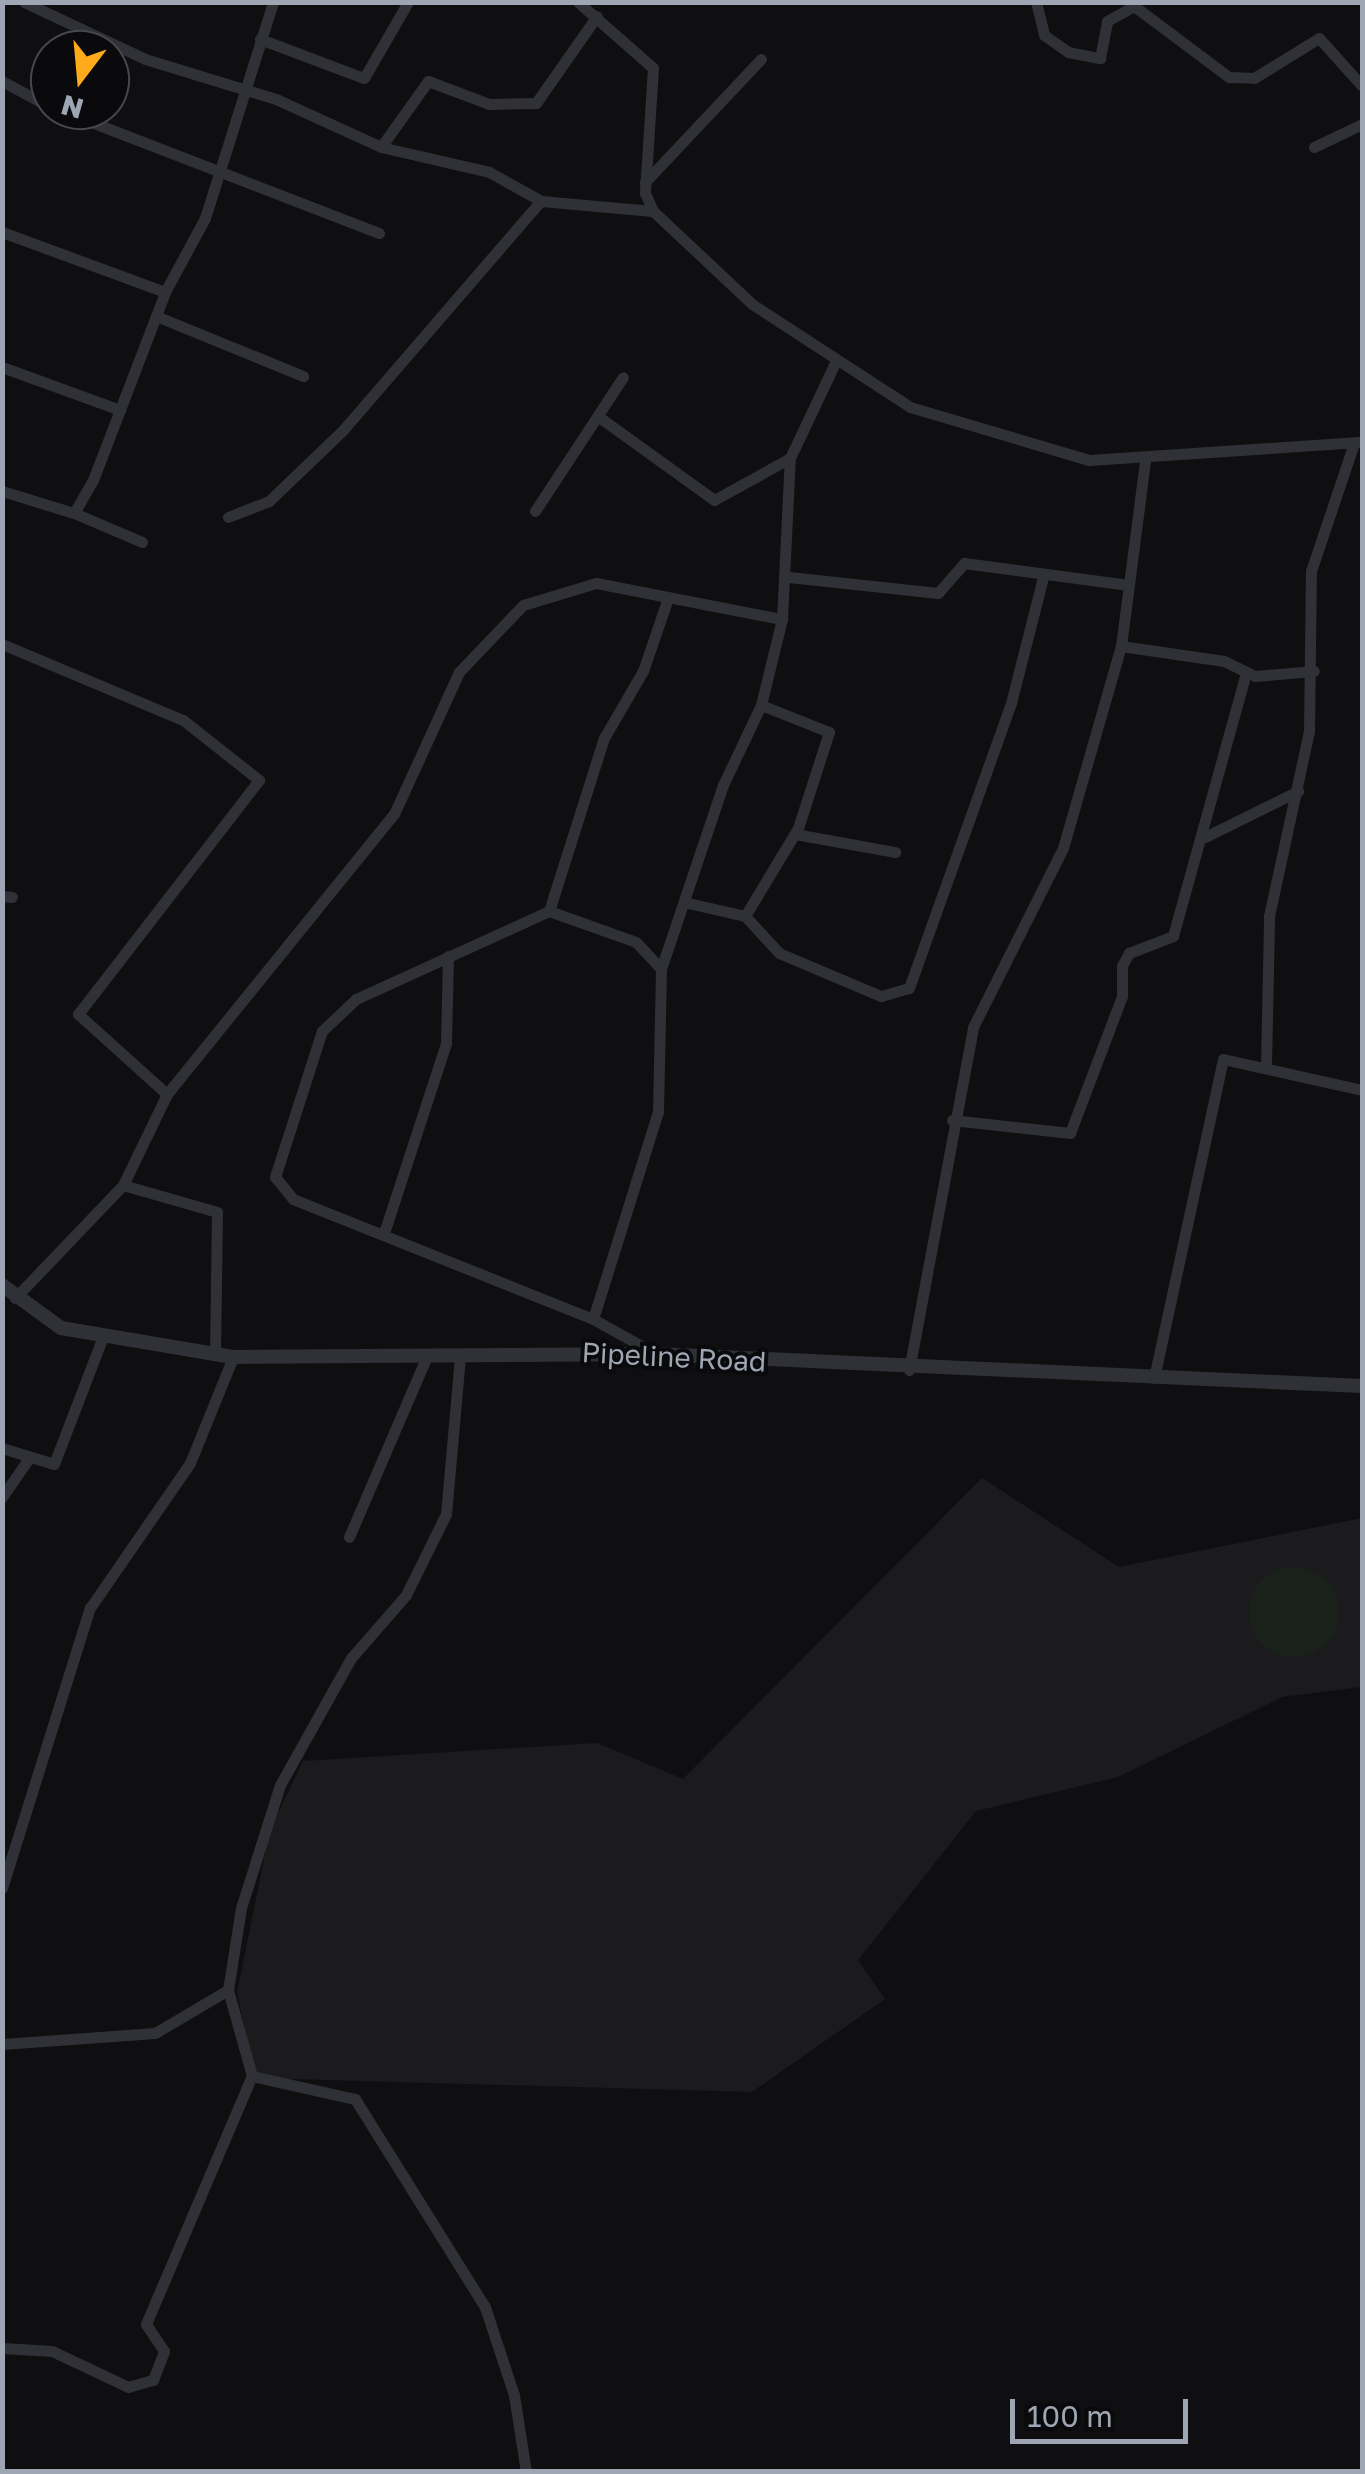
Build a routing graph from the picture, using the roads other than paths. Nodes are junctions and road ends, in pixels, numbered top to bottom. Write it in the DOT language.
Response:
graph roads {
  1 [pos="24,2"];
  2 [pos="272,2"];
  3 [pos="408,2"];
  4 [pos="578,2"];
  5 [pos="1036,2"];
  6 [pos="597,16"];
  7 [pos="260,39"];
  8 [pos="761,59"];
  9 [pos="2,81"];
  10 [pos="1362,86"];
  11 [pos="247,91"];
  12 [pos="30,96"];
  13 [pos="1362,124"];
  14 [pos="119,130"];
  15 [pos="381,147"];
  16 [pos="1314,147"];
  17 [pos="222,165"];
  18 [pos="646,182"];
  19 [pos="541,201"];
  20 [pos="653,211"];
  21 [pos="2,232"];
  22 [pos="379,232"];
  23 [pos="165,292"];
  24 [pos="156,316"];
  25 [pos="836,363"];
  26 [pos="2,368"];
  27 [pos="303,376"];
  28 [pos="623,377"];
  29 [pos="120,410"];
  30 [pos="599,417"];
  31 [pos="1358,442"];
  32 [pos="790,458"];
  33 [pos="1145,460"];
  34 [pos="2,491"];
  35 [pos="534,511"];
  36 [pos="74,513"];
  37 [pos="228,517"];
  38 [pos="142,542"];
  39 [pos="1044,574"];
  40 [pos="789,577"];
  41 [pos="1129,585"];
  42 [pos="668,598"];
  43 [pos="782,620"];
  44 [pos="2,644"];
  45 [pos="1122,646"];
  46 [pos="1314,671"];
  47 [pos="1246,674"];
  48 [pos="761,704"];
  49 [pos="1298,791"];
  50 [pos="795,834"];
  51 [pos="1205,837"];
  52 [pos="894,852"];
  53 [pos="688,903"];
  54 [pos="548,911"];
  55 [pos="745,916"];
  56 [pos="448,956"];
  57 [pos="661,969"];
  58 [pos="1266,1065"];
  59 [pos="1362,1090"];
  60 [pos="167,1094"];
  61 [pos="952,1120"];
  62 [pos="123,1184"];
  63 [pos="384,1233"];
  64 [pos="2,1285"];
  65 [pos="15,1298"];
  66 [pos="593,1319"];
  67 [pos="104,1334"];
  68 [pos="428,1354"];
  69 [pos="656,1354"];
  70 [pos="215,1355"];
  71 [pos="460,1356"];
  72 [pos="233,1357"];
  73 [pos="910,1370"];
  74 [pos="1154,1378"];
  75 [pos="1362,1386"];
  76 [pos="2,1448"];
  77 [pos="28,1461"];
  78 [pos="2,1497"];
  79 [pos="349,1537"];
  80 [pos="2,1888"];
  81 [pos="228,1990"];
  82 [pos="2,2044"];
  83 [pos="252,2076"];
  84 [pos="2,2348"];
  85 [pos="526,2472"];
  1 -- 11 [label="street"];
  2 -- 7 [label="street"];
  3 -- 7 [label="street"];
  4 -- 6 [label="street"];
  5 -- 10 [label="street"];
  6 -- 15 [label="street"];
  6 -- 18 [label="street"];
  7 -- 11 [label="street"];
  8 -- 18 [label="street"];
  9 -- 12 [label="street"];
  11 -- 15 [label="street"];
  11 -- 17 [label="street"];
  13 -- 16 [label="street"];
  14 -- 17 [label="street"];
  15 -- 19 [label="street"];
  17 -- 22 [label="street"];
  17 -- 23 [label="street"];
  18 -- 20 [label="street"];
  19 -- 20 [label="street"];
  19 -- 37 [label="street"];
  20 -- 25 [label="street"];
  21 -- 23 [label="street"];
  23 -- 24 [label="street"];
  24 -- 27 [label="street"];
  24 -- 29 [label="street"];
  25 -- 32 [label="street"];
  25 -- 33 [label="street"];
  26 -- 29 [label="street"];
  28 -- 30 [label="street"];
  29 -- 36 [label="street"];
  30 -- 32 [label="street"];
  30 -- 35 [label="street"];
  31 -- 33 [label="street"];
  31 -- 46 [label="street"];
  32 -- 40 [label="street"];
  33 -- 41 [label="street"];
  34 -- 36 [label="street"];
  36 -- 38 [label="street"];
  39 -- 40 [label="street"];
  39 -- 41 [label="street"];
  39 -- 55 [label="street"];
  40 -- 43 [label="street"];
  41 -- 45 [label="street"];
  42 -- 43 [label="street"];
  42 -- 54 [label="street"];
  42 -- 60 [label="street"];
  43 -- 48 [label="street"];
  44 -- 60 [label="street"];
  45 -- 47 [label="street"];
  45 -- 61 [label="street"];
  46 -- 47 [label="street"];
  46 -- 49 [label="street"];
  47 -- 51 [label="street"];
  48 -- 50 [label="street"];
  48 -- 53 [label="street"];
  49 -- 51 [label="street"];
  49 -- 58 [label="street"];
  50 -- 52 [label="street"];
  50 -- 55 [label="street"];
  51 -- 61 [label="street"];
  53 -- 55 [label="street"];
  53 -- 57 [label="street"];
  54 -- 56 [label="street"];
  54 -- 57 [label="street"];
  56 -- 63 [label="street"];
  56 -- 63 [label="street"];
  57 -- 66 [label="street"];
  58 -- 59 [label="street"];
  58 -- 74 [label="street"];
  60 -- 62 [label="street"];
  61 -- 73 [label="street"];
  62 -- 65 [label="street"];
  62 -- 70 [label="street"];
  63 -- 66 [label="street"];
  64 -- 65 [label="street, Pipeline Road"];
  65 -- 67 [label="street, Pipeline Road"];
  66 -- 69 [label="street"];
  67 -- 70 [label="street, Pipeline Road"];
  67 -- 77 [label="street"];
  68 -- 71 [label="street, Pipeline Road"];
  68 -- 72 [label="street, Pipeline Road"];
  68 -- 79 [label="street"];
  69 -- 71 [label="street, Pipeline Road"];
  69 -- 73 [label="street, Pipeline Road"];
  70 -- 72 [label="street, Pipeline Road"];
  71 -- 81 [label="street"];
  72 -- 80 [label="street"];
  73 -- 74 [label="street, Pipeline Road"];
  74 -- 75 [label="street, Pipeline Road"];
  76 -- 77 [label="street"];
  77 -- 78 [label="street"];
  81 -- 82 [label="street"];
  81 -- 83 [label="street"];
  83 -- 84 [label="street"];
  83 -- 85 [label="street"];
}
